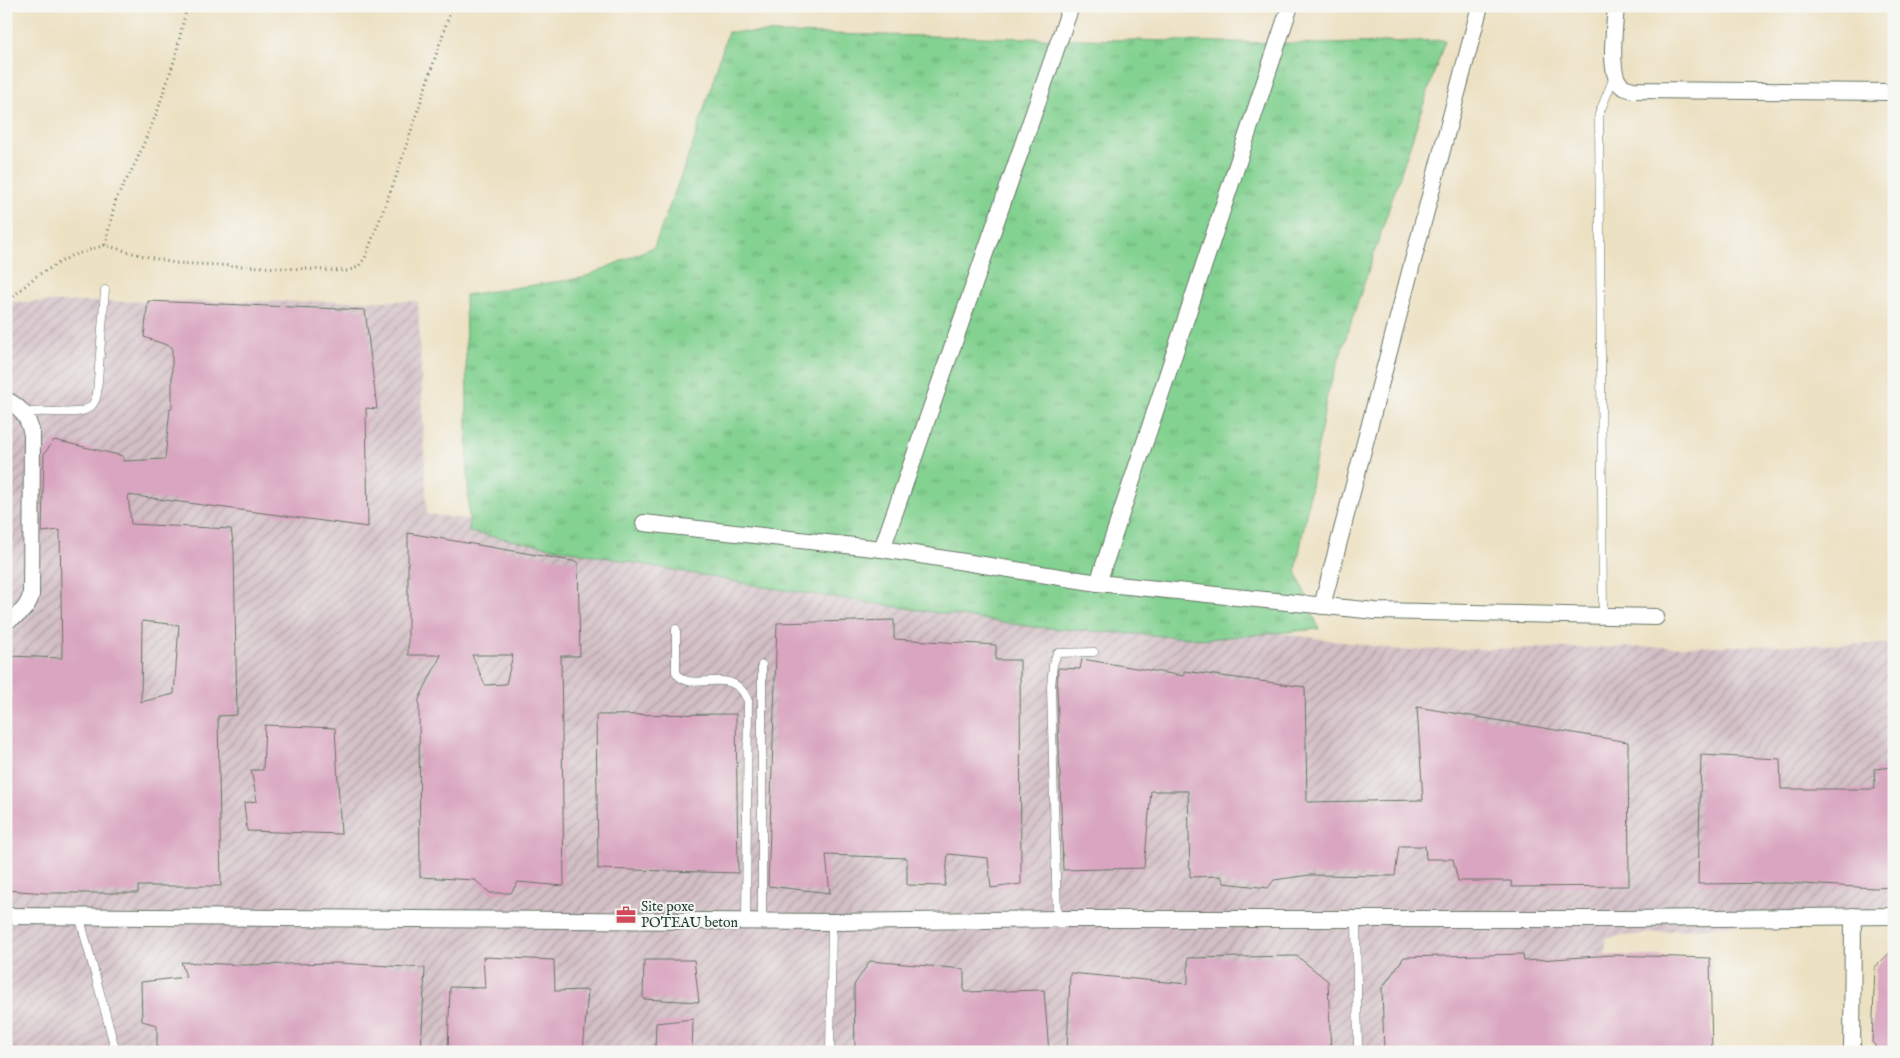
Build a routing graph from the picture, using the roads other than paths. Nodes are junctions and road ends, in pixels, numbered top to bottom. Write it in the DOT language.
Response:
graph roads {
  1 [pos="1071,6"];
  2 [pos="1290,6"];
  3 [pos="1480,6"];
  4 [pos="1616,6"];
  5 [pos="1615,75"];
  6 [pos="1894,92"];
  7 [pos="105,290"];
  8 [pos="6,400"];
  9 [pos="24,414"];
  10 [pos="644,523"];
  11 [pos="882,549"];
  12 [pos="1098,583"];
  13 [pos="1322,606"];
  14 [pos="1603,615"];
  15 [pos="1656,617"];
  16 [pos="6,620"];
  17 [pos="676,629"];
  18 [pos="1094,652"];
  19 [pos="762,665"];
  20 [pos="6,916"];
  21 [pos="79,916"];
  22 [pos="1853,916"];
  23 [pos="1894,916"];
  24 [pos="1057,919"];
  25 [pos="1356,919"];
  26 [pos="754,921"];
  27 [pos="832,922"];
  28 [pos="116,1052"];
  29 [pos="830,1052"];
  30 [pos="1358,1052"];
  31 [pos="1852,1052"];
  1 -- 11 [label="street"];
  2 -- 12 [label="street"];
  3 -- 13 [label="street"];
  4 -- 5 [label="street"];
  5 -- 6 [label="street"];
  5 -- 14 [label="lane"];
  7 -- 9 [label="lane"];
  8 -- 9 [label="street"];
  9 -- 16 [label="street"];
  10 -- 11 [label="street"];
  11 -- 12 [label="street"];
  12 -- 13 [label="street"];
  13 -- 14 [label="street"];
  14 -- 15 [label="street"];
  17 -- 26 [label="lane"];
  18 -- 24 [label="lane"];
  19 -- 26 [label="lane"];
  20 -- 21 [label="street"];
  21 -- 26 [label="street"];
  21 -- 28 [label="lane"];
  22 -- 23 [label="street"];
  22 -- 25 [label="street"];
  22 -- 31 [label="street"];
  24 -- 25 [label="street"];
  24 -- 27 [label="street"];
  25 -- 30 [label="lane"];
  26 -- 27 [label="street"];
  27 -- 29 [label="lane"];
}
